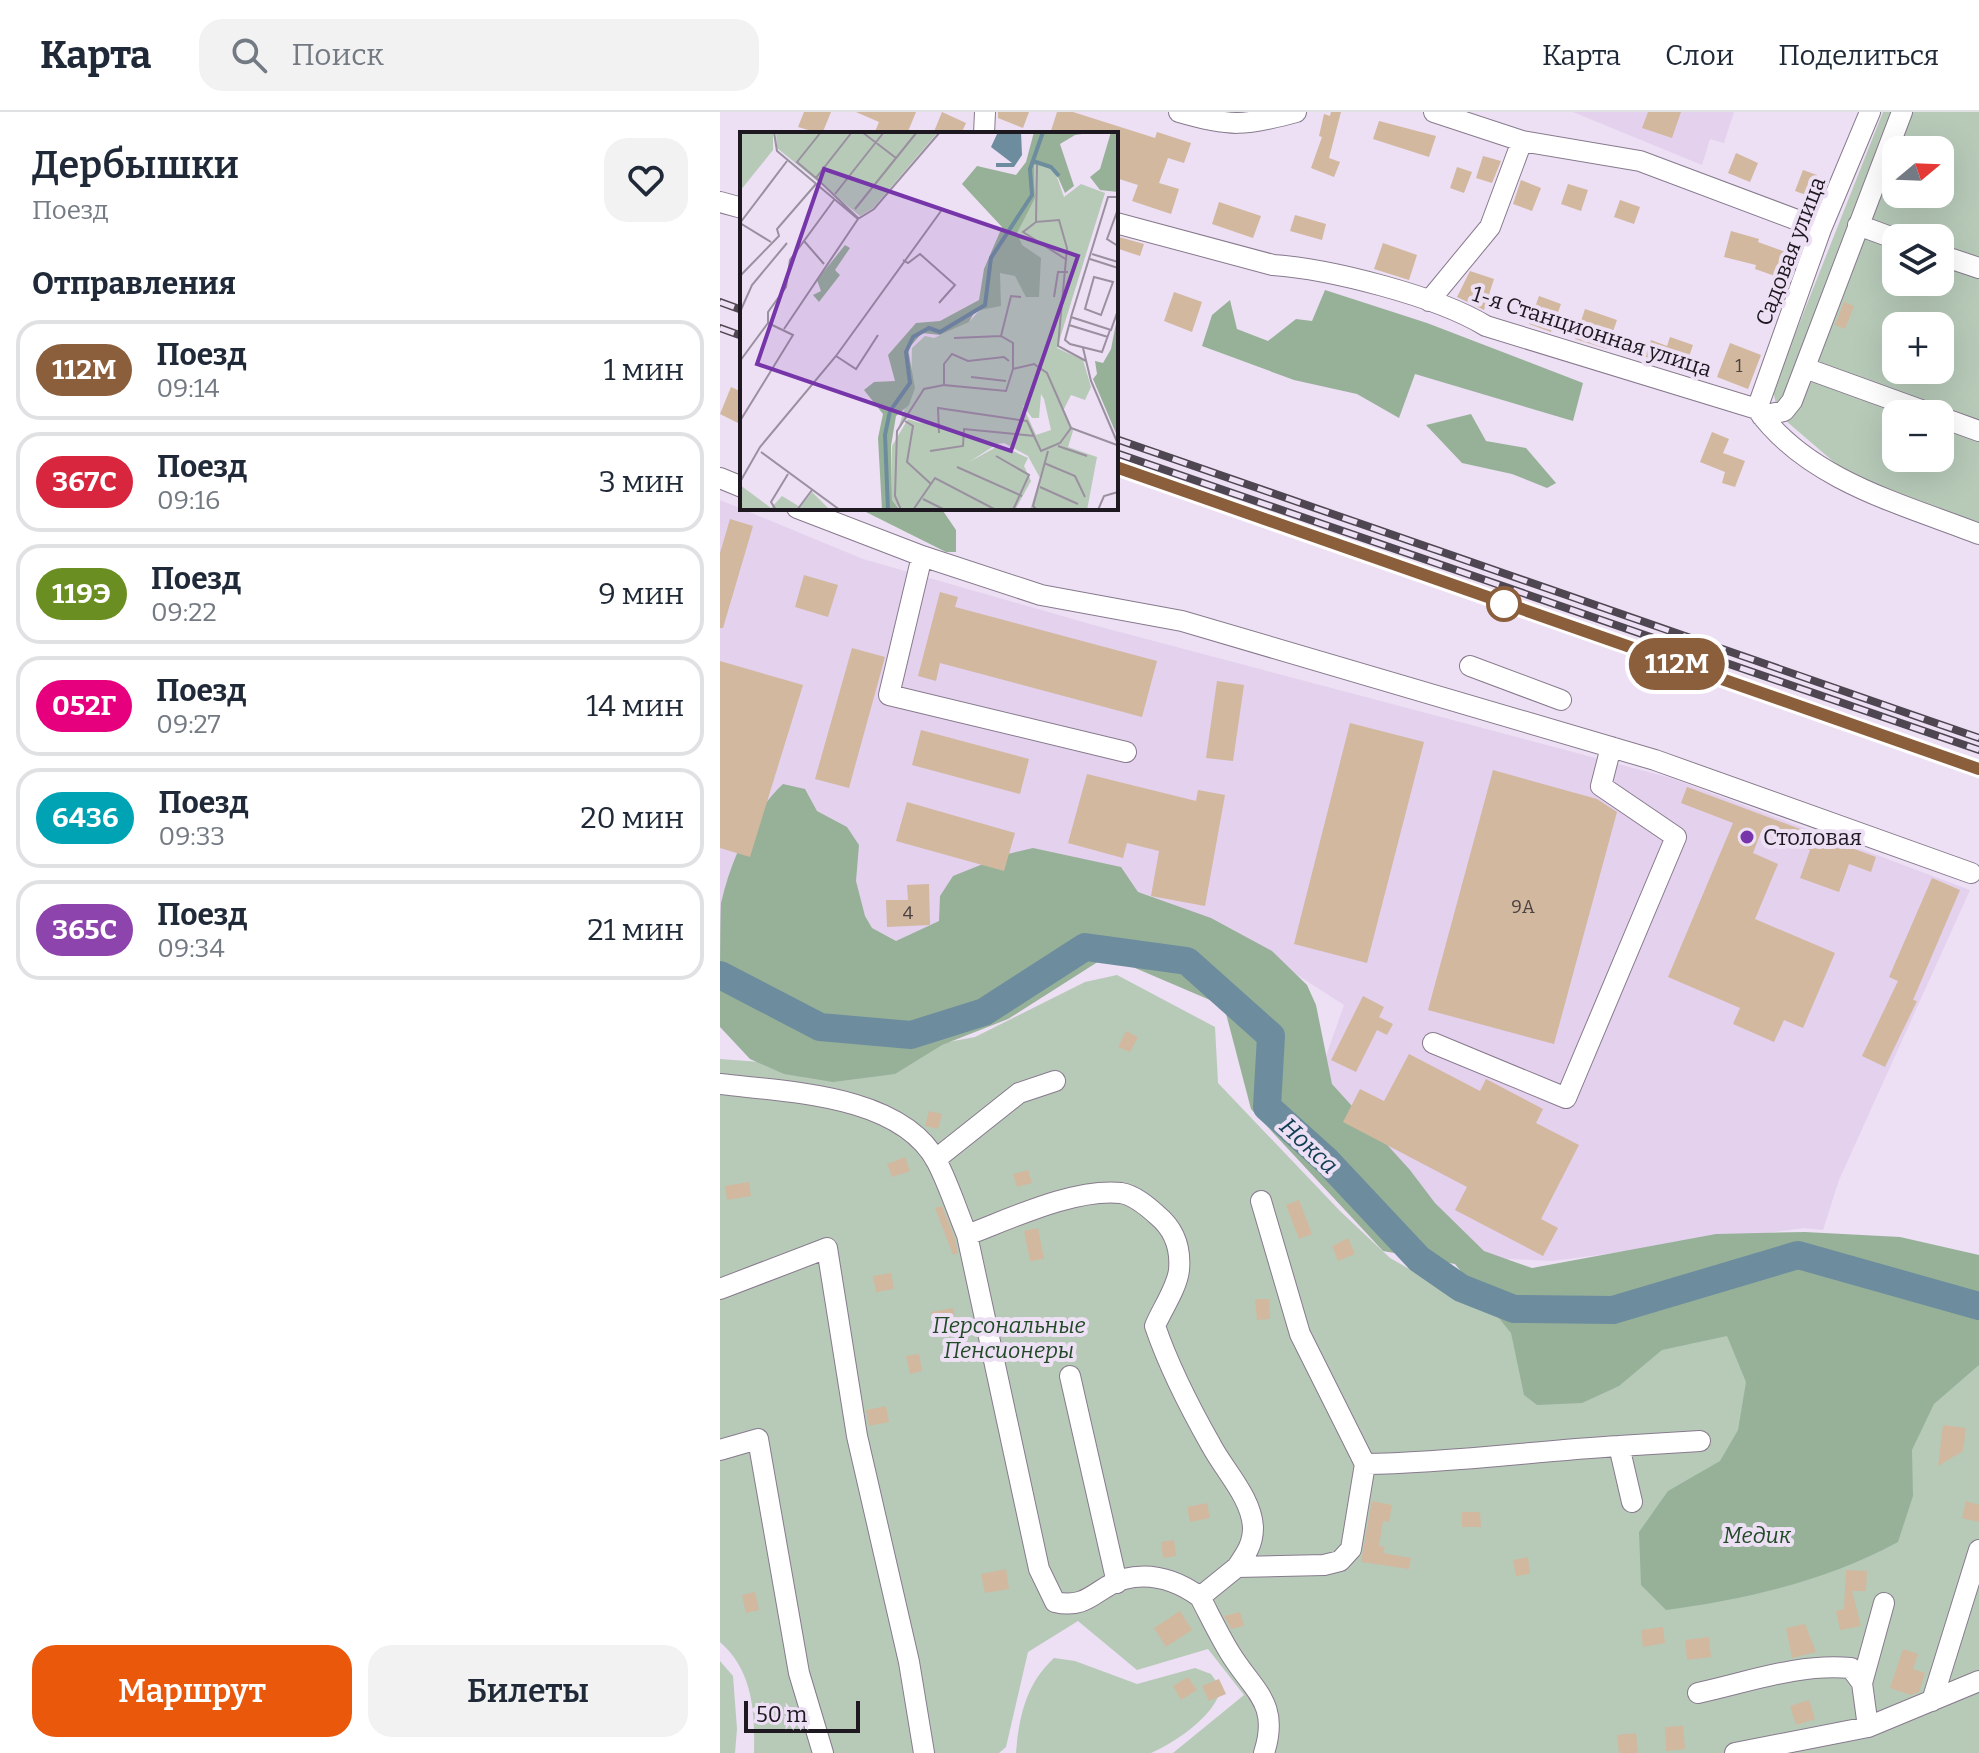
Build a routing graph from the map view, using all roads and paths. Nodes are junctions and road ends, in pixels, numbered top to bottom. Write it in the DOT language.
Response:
graph roads {
  1 [pos="985,112"];
  2 [pos="1179,112"];
  3 [pos="1296,112"];
  4 [pos="1870,112"];
  5 [pos="1902,112"];
  6 [pos="1445,114"];
  7 [pos="984,132"];
  8 [pos="1522,141"];
  9 [pos="720,202"];
  10 [pos="740,207"];
  11 [pos="1118,223"];
  12 [pos="1858,225"];
  13 [pos="1821,229"];
  14 [pos="1882,234"];
  15 [pos="1954,260"];
  16 [pos="1979,268"];
  17 [pos="1429,301"];
  18 [pos="1805,368"];
  19 [pos="1893,400"];
  20 [pos="1760,412"];
  21 [pos="1954,422"];
  22 [pos="1979,431"];
  23 [pos="720,478"];
  24 [pos="740,486"];
  25 [pos="802,510"];
  26 [pos="1979,534"];
  27 [pos="922,556"];
  28 [pos="1470,666"];
  29 [pos="1516,683"];
  30 [pos="1561,700"];
  31 [pos="1506,716"];
  32 [pos="1611,747"];
  33 [pos="1126,752"];
  34 [pos="1971,873"];
  35 [pos="1433,1043"];
  36 [pos="1055,1081"];
  37 [pos="720,1084"];
  38 [pos="936,1159"];
  39 [pos="1261,1201"];
  40 [pos="967,1235"];
  41 [pos="720,1289"];
  42 [pos="1070,1376"];
  43 [pos="1700,1441"];
  44 [pos="1619,1446"];
  45 [pos="720,1450"];
  46 [pos="1365,1464"];
  47 [pos="1632,1502"];
  48 [pos="1979,1550"];
  49 [pos="1237,1567"];
  50 [pos="1117,1583"];
  51 [pos="1200,1597"];
  52 [pos="1884,1603"];
  53 [pos="1979,1681"];
  54 [pos="1862,1683"];
  55 [pos="1698,1693"];
  56 [pos="1932,1701"];
  57 [pos="1868,1727"];
  58 [pos="823,1753"];
  59 [pos="924,1753"];
  60 [pos="1264,1753"];
  61 [pos="1735,1753"];
  1 -- 7 [label="street"];
  2 -- 3 [label="street"];
  4 -- 13 [label="street, Садовая улица"];
  5 -- 12 [label="street"];
  6 -- 8 [label="street"];
  8 -- 13 [label="street"];
  8 -- 17 [label="street"];
  9 -- 10 [label="street"];
  11 -- 17 [label="street, 1-я Станционная улица"];
  12 -- 14 [label="street"];
  12 -- 18 [label="street"];
  13 -- 20 [label="street, Садовая улица"];
  15 -- 16 [label="street"];
  17 -- 20 [label="street, 1-я Станционная улица"];
  18 -- 19 [label="street"];
  18 -- 20 [label="street"];
  20 -- 26 [label="street, 1-я Станционная улица"];
  21 -- 22 [label="street"];
  23 -- 24 [label="street"];
  25 -- 27 [label="street"];
  27 -- 31 [label="street"];
  27 -- 33 [label="street"];
  28 -- 29 [label="street"];
  29 -- 30 [label="street"];
  29 -- 31 [label="street"];
  31 -- 32 [label="street"];
  32 -- 34 [label="street"];
  32 -- 35 [label="street"];
  36 -- 38 [label="street"];
  37 -- 38 [label="street"];
  38 -- 40 [label="street"];
  39 -- 46 [label="street"];
  40 -- 49 [label="street"];
  40 -- 50 [label="street"];
  41 -- 59 [label="street"];
  42 -- 50 [label="street"];
  43 -- 44 [label="street"];
  44 -- 46 [label="street"];
  44 -- 47 [label="street"];
  45 -- 58 [label="street"];
  46 -- 49 [label="street"];
  48 -- 56 [label="street"];
  49 -- 51 [label="street"];
  50 -- 51 [label="street"];
  51 -- 60 [label="street"];
  52 -- 54 [label="street"];
  53 -- 56 [label="street"];
  54 -- 55 [label="street"];
  54 -- 57 [label="street"];
  56 -- 57 [label="street"];
  57 -- 61 [label="street"];
}
